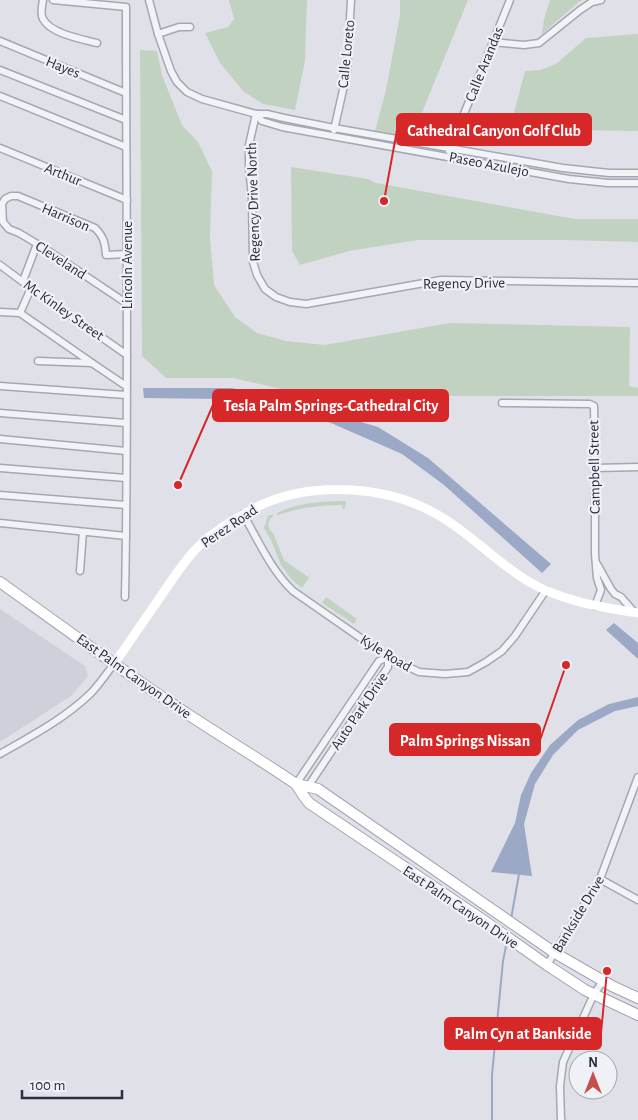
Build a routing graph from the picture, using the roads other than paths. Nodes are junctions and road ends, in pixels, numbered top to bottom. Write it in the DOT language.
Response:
graph roads {
  1 [pos="43,0"];
  2 [pos="54,0"];
  3 [pos="149,0"];
  4 [pos="351,0"];
  5 [pos="510,0"];
  6 [pos="601,0"];
  7 [pos="190,27"];
  8 [pos="158,34"];
  9 [pos="0,41"];
  10 [pos="493,42"];
  11 [pos="97,43"];
  12 [pos="0,70"];
  13 [pos="126,93"];
  14 [pos="0,96"];
  15 [pos="256,114"];
  16 [pos="126,120"];
  17 [pos="334,128"];
  18 [pos="332,136"];
  19 [pos="126,147"];
  20 [pos="0,148"];
  21 [pos="450,148"];
  22 [pos="446,156"];
  23 [pos="638,173"];
  24 [pos="638,183"];
  25 [pos="127,200"];
  26 [pos="2,213"];
  27 [pos="37,244"];
  28 [pos="126,254"];
  29 [pos="0,265"];
  30 [pos="23,282"];
  31 [pos="638,283"];
  32 [pos="30,288"];
  33 [pos="265,289"];
  34 [pos="126,304"];
  35 [pos="0,312"];
  36 [pos="20,313"];
  37 [pos="127,355"];
  38 [pos="38,361"];
  39 [pos="92,363"];
  40 [pos="0,386"];
  41 [pos="126,386"];
  42 [pos="126,395"];
  43 [pos="502,403"];
  44 [pos="0,413"];
  45 [pos="126,423"];
  46 [pos="0,439"];
  47 [pos="126,451"];
  48 [pos="638,467"];
  49 [pos="0,468"];
  50 [pos="595,468"];
  51 [pos="126,478"];
  52 [pos="0,496"];
  53 [pos="126,505"];
  54 [pos="243,514"];
  55 [pos="0,523"];
  56 [pos="83,532"];
  57 [pos="126,536"];
  58 [pos="596,561"];
  59 [pos="80,570"];
  60 [pos="0,582"];
  61 [pos="546,590"];
  62 [pos="125,596"];
  63 [pos="595,606"];
  64 [pos="636,613"];
  65 [pos="388,657"];
  66 [pos="114,664"];
  67 [pos="0,754"];
  68 [pos="638,777"];
  69 [pos="296,784"];
  70 [pos="305,791"];
  71 [pos="600,880"];
  72 [pos="638,900"];
  73 [pos="555,953"];
  74 [pos="547,965"];
  75 [pos="603,980"];
  76 [pos="594,994"];
  77 [pos="638,998"];
  78 [pos="638,1015"];
  79 [pos="561,1120"];
  1 -- 11 [label="street"];
  2 -- 13 [label="street, Lincoln Avenue"];
  3 -- 8 [label="street, Paseo Azulejo"];
  4 -- 17 [label="street, Calle Loreto"];
  5 -- 10 [label="street, Calle Arandas"];
  6 -- 10 [label="street"];
  7 -- 8 [label="street"];
  8 -- 15 [label="street, Paseo Azulejo"];
  9 -- 13 [label="street, Hayes"];
  10 -- 21 [label="street, Calle Arandas"];
  12 -- 16 [label="street"];
  13 -- 16 [label="street, Lincoln Avenue"];
  14 -- 19 [label="street"];
  15 -- 17 [label="street, Paseo Azulejo"];
  15 -- 18 [label="street, Paseo Azulejo"];
  15 -- 33 [label="street, Regency Drive North"];
  16 -- 19 [label="street, Lincoln Avenue"];
  17 -- 18 [label="street, Calle Loreto"];
  17 -- 21 [label="street, Paseo Azulejo"];
  18 -- 22 [label="street, Paseo Azulejo"];
  19 -- 25 [label="street, Lincoln Avenue"];
  20 -- 25 [label="street, Arthur"];
  21 -- 22 [label="street, Calle Arandas"];
  21 -- 23 [label="street, Paseo Azulejo"];
  22 -- 24 [label="street, Paseo Azulejo"];
  25 -- 28 [label="street, Lincoln Avenue"];
  26 -- 27 [label="street, Cleveland"];
  26 -- 28 [label="street, Harrison"];
  27 -- 30 [label="street"];
  27 -- 34 [label="street, Cleveland"];
  28 -- 34 [label="street, Lincoln Avenue"];
  29 -- 30 [label="street, Mc Kinley Street"];
  30 -- 32 [label="street, Mc Kinley Street"];
  31 -- 33 [label="street, Regency Drive"];
  32 -- 36 [label="street"];
  32 -- 37 [label="street, Mc Kinley Street"];
  34 -- 37 [label="street, Lincoln Avenue"];
  35 -- 36 [label="street"];
  36 -- 39 [label="street"];
  37 -- 41 [label="street, Lincoln Avenue"];
  38 -- 39 [label="street"];
  39 -- 41 [label="street"];
  40 -- 42 [label="street"];
  41 -- 42 [label="street, Lincoln Avenue"];
  42 -- 45 [label="street, Lincoln Avenue"];
  43 -- 50 [label="street, Campbell Street"];
  44 -- 45 [label="street"];
  45 -- 47 [label="street, Lincoln Avenue"];
  46 -- 47 [label="street"];
  47 -- 51 [label="street, Lincoln Avenue"];
  48 -- 50 [label="street"];
  49 -- 51 [label="street"];
  50 -- 58 [label="street, Campbell Street"];
  51 -- 53 [label="street, Lincoln Avenue"];
  52 -- 53 [label="street"];
  53 -- 57 [label="street, Lincoln Avenue"];
  54 -- 61 [label="main road, Perez Road"];
  54 -- 65 [label="street, Kyle Road"];
  54 -- 66 [label="main road, Perez Road"];
  55 -- 56 [label="street"];
  56 -- 57 [label="street"];
  56 -- 59 [label="street"];
  57 -- 62 [label="street, Lincoln Avenue"];
  58 -- 63 [label="street, Campbell Street"];
  58 -- 64 [label="street, Campbell Street"];
  60 -- 66 [label="main road, East Palm Canyon Drive"];
  61 -- 63 [label="main road, Perez Road"];
  61 -- 65 [label="street, Kyle Road"];
  63 -- 64 [label="main road, Perez Road"];
  65 -- 69 [label="street, Auto Park Drive"];
  65 -- 70 [label="street, Auto Park Drive"];
  66 -- 67 [label="street, Perez Road"];
  66 -- 69 [label="main road, East Palm Canyon Drive"];
  68 -- 71 [label="street, Bankside Drive"];
  69 -- 70 [label="main road, East Palm Canyon Drive"];
  70 -- 73 [label="main road, East Palm Canyon Drive"];
  70 -- 74 [label="main road, East Palm Canyon Drive"];
  71 -- 72 [label="street"];
  71 -- 73 [label="street, Bankside Drive"];
  73 -- 74 [label="street, Bankside Drive"];
  73 -- 75 [label="main road, East Palm Canyon Drive"];
  74 -- 76 [label="main road, East Palm Canyon Drive"];
  75 -- 76 [label="street"];
  75 -- 77 [label="main road, East Palm Canyon Drive"];
  76 -- 78 [label="main road, East Palm Canyon Drive"];
  76 -- 79 [label="street"];
}
